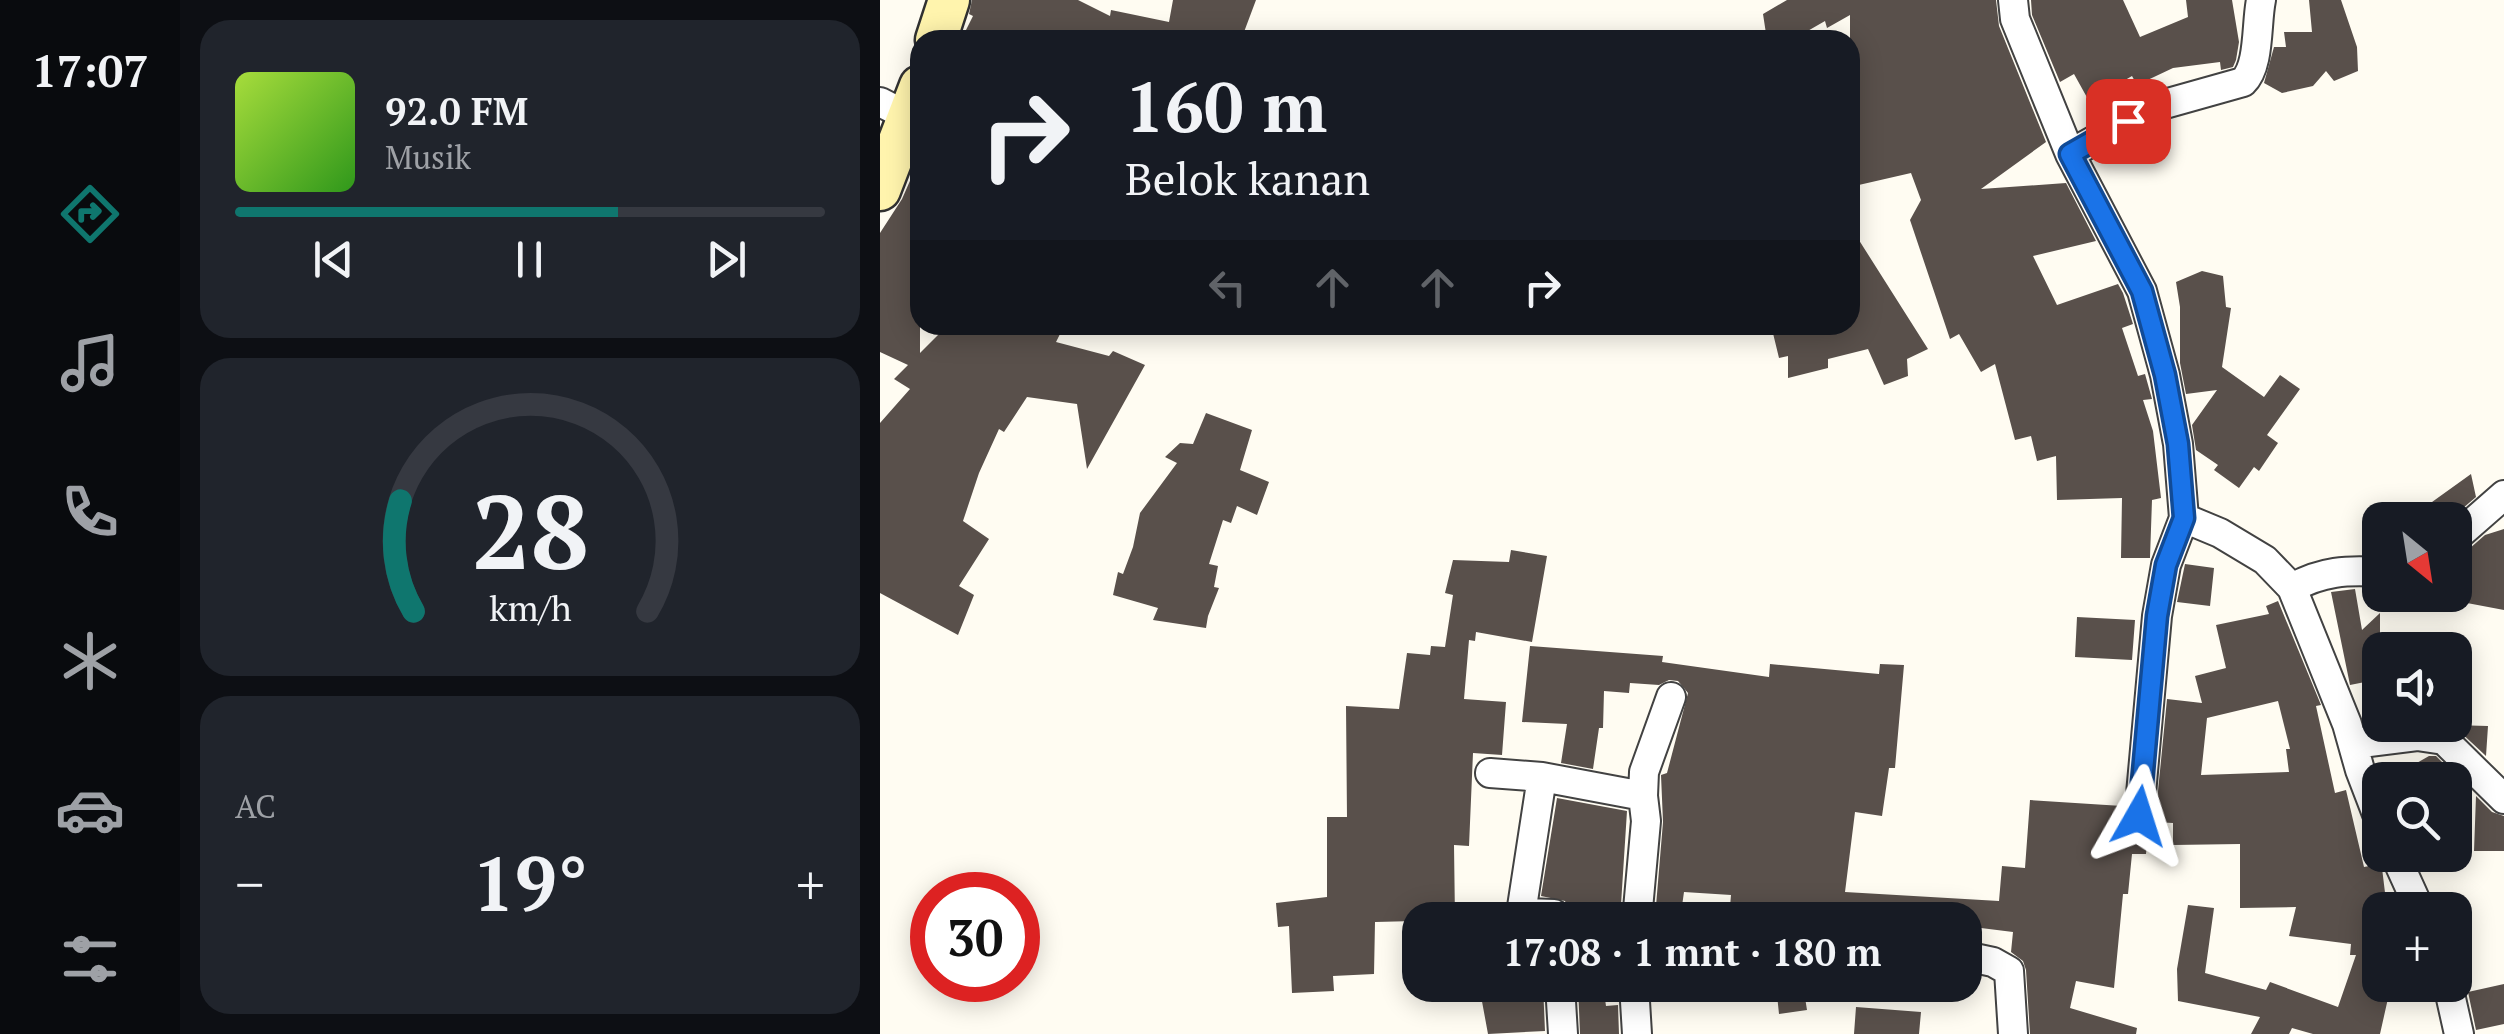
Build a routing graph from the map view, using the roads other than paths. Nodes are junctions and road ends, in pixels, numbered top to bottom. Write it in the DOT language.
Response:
graph roads {
  1 [pos="949,0"];
  2 [pos="2013,0"];
  3 [pos="2261,0"];
  4 [pos="939,30"];
  5 [pos="903,102"];
  6 [pos="2070,154"];
  7 [pos="880,190"];
  8 [pos="2504,495"];
  9 [pos="2184,518"];
  10 [pos="2472,523"];
  11 [pos="2362,570"];
  12 [pos="2292,588"];
  13 [pos="1670,697"];
  14 [pos="2353,744"];
  15 [pos="1490,773"];
  16 [pos="2362,774"];
  17 [pos="1542,777"];
  18 [pos="1644,796"];
  19 [pos="2504,798"];
  20 [pos="2139,816"];
  21 [pos="1523,902"];
  22 [pos="1639,902"];
  23 [pos="1982,960"];
  24 [pos="1561,1002"];
  25 [pos="1635,1002"];
  26 [pos="2452,1002"];
  27 [pos="1563,1034"];
  28 [pos="1638,1034"];
  29 [pos="2013,1034"];
  30 [pos="2459,1034"];
  1 -- 4 [label="main road"];
  2 -- 6 [label="street"];
  3 -- 6 [label="street"];
  5 -- 7 [label="main road"];
  6 -- 9 [label="street"];
  8 -- 10 [label="street"];
  9 -- 12 [label="street"];
  9 -- 20 [label="street"];
  11 -- 12 [label="street"];
  12 -- 14 [label="street"];
  13 -- 18 [label="street"];
  14 -- 16 [label="street"];
  14 -- 19 [label="street"];
  15 -- 17 [label="street"];
  17 -- 18 [label="street"];
  17 -- 21 [label="street"];
  18 -- 22 [label="street"];
  23 -- 29 [label="street"];
  24 -- 27 [label="street"];
  25 -- 28 [label="street"];
  26 -- 30 [label="street"];
}
